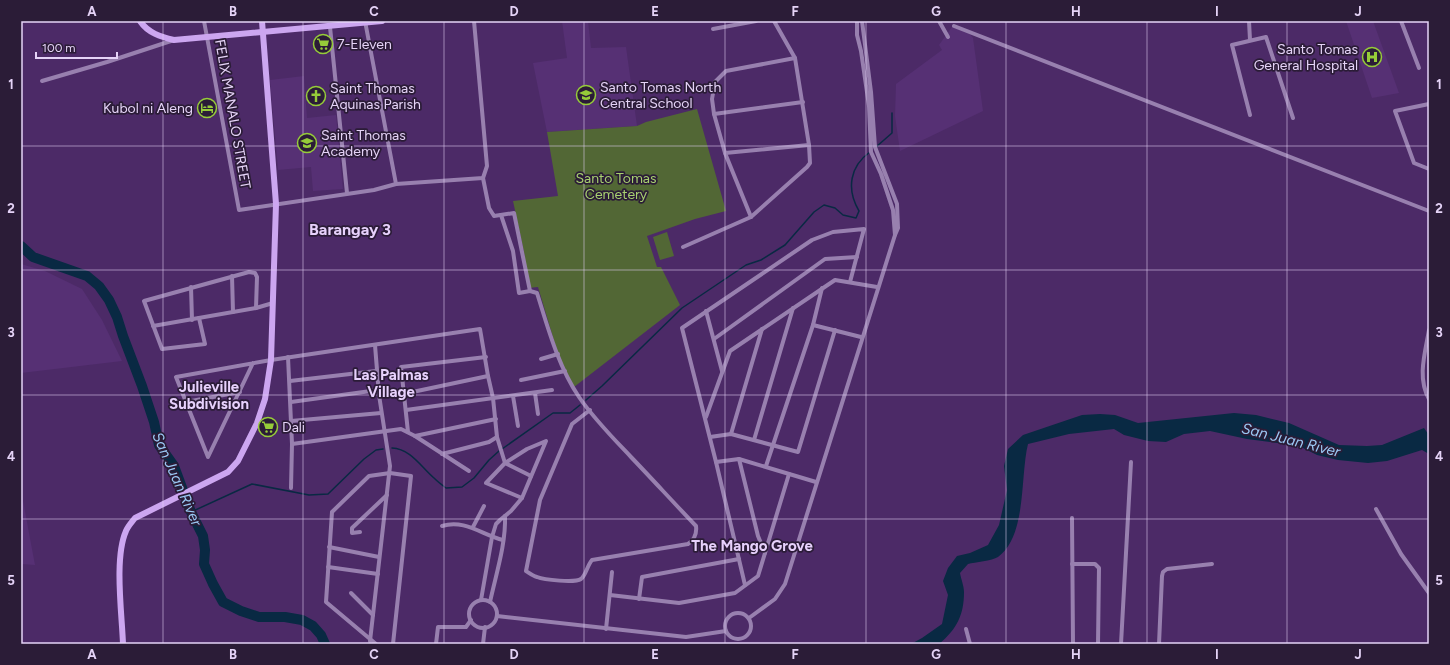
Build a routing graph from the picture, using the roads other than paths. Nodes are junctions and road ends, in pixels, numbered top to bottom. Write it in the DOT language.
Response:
graph roads {
  1 [pos="140,21"];
  2 [pos="204,21"];
  3 [pos="262,21"];
  4 [pos="306,21"];
  5 [pos="382,21"];
  6 [pos="474,21"];
  7 [pos="756,21"];
  8 [pos="774,21"];
  9 [pos="858,21"];
  10 [pos="862,21"];
  11 [pos="939,21"];
  12 [pos="1249,21"];
  13 [pos="1401,21"];
  14 [pos="365,22"];
  15 [pos="954,26"];
  16 [pos="330,27"];
  17 [pos="307,29"];
  18 [pos="713,29"];
  19 [pos="263,31"];
  20 [pos="207,36"];
  21 [pos="948,37"];
  22 [pos="174,40"];
  23 [pos="1250,40"];
  24 [pos="795,58"];
  25 [pos="1419,68"];
  26 [pos="42,80"];
  27 [pos="803,102"];
  28 [pos="1429,104"];
  29 [pos="714,114"];
  30 [pos="1250,115"];
  31 [pos="1293,118"];
  32 [pos="809,145"];
  33 [pos="725,153"];
  34 [pos="1429,169"];
  35 [pos="483,178"];
  36 [pos="396,184"];
  37 [pos="347,193"];
  38 [pos="276,204"];
  39 [pos="1429,211"];
  40 [pos="501,215"];
  41 [pos="750,218"];
  42 [pos="894,235"];
  43 [pos="683,247"];
  44 [pos="857,257"];
  45 [pos="232,276"];
  46 [pos="850,282"];
  47 [pos="191,287"];
  48 [pos="822,288"];
  49 [pos="877,288"];
  50 [pos="530,291"];
  51 [pos="273,303"];
  52 [pos="256,308"];
  53 [pos="793,308"];
  54 [pos="706,311"];
  55 [pos="233,312"];
  56 [pos="199,318"];
  57 [pos="192,320"];
  58 [pos="813,324"];
  59 [pos="153,326"];
  60 [pos="762,329"];
  61 [pos="835,330"];
  62 [pos="1429,330"];
  63 [pos="861,337"];
  64 [pos="714,339"];
  65 [pos="375,345"];
  66 [pos="558,354"];
  67 [pos="718,356"];
  68 [pos="288,357"];
  69 [pos="486,357"];
  70 [pos="728,358"];
  71 [pos="541,359"];
  72 [pos="271,360"];
  73 [pos="253,363"];
  74 [pos="376,371"];
  75 [pos="566,371"];
  76 [pos="722,372"];
  77 [pos="488,376"];
  78 [pos="520,380"];
  79 [pos="290,381"];
  80 [pos="378,390"];
  81 [pos="552,390"];
  82 [pos="1427,391"];
  83 [pos="240,392"];
  84 [pos="535,393"];
  85 [pos="403,394"];
  86 [pos="513,396"];
  87 [pos="493,398"];
  88 [pos="1429,399"];
  89 [pos="186,402"];
  90 [pos="290,402"];
  91 [pos="406,410"];
  92 [pos="590,410"];
  93 [pos="381,413"];
  94 [pos="538,414"];
  95 [pos="706,417"];
  96 [pos="496,419"];
  97 [pos="291,420"];
  98 [pos="518,426"];
  99 [pos="384,430"];
  100 [pos="408,432"];
  101 [pos="731,434"];
  102 [pos="414,436"];
  103 [pos="710,437"];
  104 [pos="497,438"];
  105 [pos="754,440"];
  106 [pos="292,444"];
  107 [pos="773,445"];
  108 [pos="442,454"];
  109 [pos="739,459"];
  110 [pos="716,462"];
  111 [pos="1131,462"];
  112 [pos="505,463"];
  113 [pos="766,466"];
  114 [pos="469,471"];
  115 [pos="390,473"];
  116 [pos="789,474"];
  117 [pos="531,476"];
  118 [pos="816,482"];
  119 [pos="291,488"];
  120 [pos="387,495"];
  121 [pos="522,498"];
  122 [pos="484,506"];
  123 [pos="1376,509"];
  124 [pos="505,516"];
  125 [pos="1072,518"];
  126 [pos="442,526"];
  127 [pos="473,528"];
  128 [pos="360,532"];
  129 [pos="492,537"];
  130 [pos="503,540"];
  131 [pos="329,547"];
  132 [pos="765,553"];
  133 [pos="380,557"];
  134 [pos="739,559"];
  135 [pos="1072,564"];
  136 [pos="1212,564"];
  137 [pos="328,567"];
  138 [pos="612,572"];
  139 [pos="378,574"];
  140 [pos="745,585"];
  141 [pos="351,593"];
  142 [pos="1429,594"];
  143 [pos="610,595"];
  144 [pos="639,599"];
  145 [pos="481,600"];
  146 [pos="490,602"];
  147 [pos="372,615"];
  148 [pos="497,616"];
  149 [pos="749,618"];
  150 [pos="471,620"];
  151 [pos="485,627"];
  152 [pos="966,629"];
  153 [pos="606,630"];
  154 [pos="726,631"];
  155 [pos="370,641"];
  156 [pos="123,644"];
  157 [pos="376,644"];
  158 [pos="394,644"];
  159 [pos="436,644"];
  160 [pos="483,644"];
  161 [pos="970,644"];
  162 [pos="1073,644"];
  163 [pos="1098,644"];
  164 [pos="1121,644"];
  165 [pos="1159,644"];
  1 -- 22 [label="main road"];
  2 -- 20 [label="street, FELIX MANALO STREET"];
  3 -- 19 [label="main road"];
  4 -- 17 [label="street"];
  5 -- 14 [label="main road"];
  6 -- 35 [label="street"];
  7 -- 18 [label="street"];
  8 -- 24 [label="street"];
  9 -- 42 [label="street"];
  10 -- 42 [label="street"];
  11 -- 21 [label="street"];
  12 -- 23 [label="street"];
  13 -- 25 [label="street"];
  14 -- 16 [label="main road"];
  14 -- 36 [label="street"];
  15 -- 39 [label="street"];
  16 -- 17 [label="main road"];
  16 -- 37 [label="street"];
  17 -- 19 [label="main road"];
  19 -- 20 [label="main road"];
  19 -- 38 [label="main road"];
  20 -- 22 [label="main road"];
  20 -- 38 [label="street, FELIX MANALO STREET"];
  22 -- 26 [label="street"];
  23 -- 30 [label="street"];
  23 -- 31 [label="street"];
  24 -- 27 [label="street"];
  24 -- 29 [label="street"];
  27 -- 29 [label="street"];
  27 -- 32 [label="street"];
  28 -- 34 [label="street"];
  29 -- 33 [label="street"];
  32 -- 33 [label="street"];
  32 -- 41 [label="street"];
  33 -- 41 [label="street"];
  35 -- 36 [label="street"];
  35 -- 40 [label="street"];
  36 -- 37 [label="street"];
  37 -- 38 [label="street"];
  38 -- 51 [label="main road"];
  40 -- 50 [label="street"];
  40 -- 50 [label="street"];
  41 -- 43 [label="street"];
  42 -- 49 [label="street"];
  44 -- 46 [label="street"];
  44 -- 54 [label="street"];
  44 -- 64 [label="street"];
  45 -- 47 [label="street"];
  45 -- 52 [label="street"];
  45 -- 55 [label="street"];
  46 -- 48 [label="street"];
  46 -- 49 [label="street"];
  47 -- 57 [label="street"];
  47 -- 59 [label="street"];
  48 -- 53 [label="street"];
  48 -- 58 [label="street"];
  49 -- 63 [label="street"];
  50 -- 66 [label="street"];
  51 -- 52 [label="street"];
  51 -- 72 [label="main road"];
  52 -- 55 [label="street"];
  53 -- 60 [label="street"];
  53 -- 105 [label="street"];
  54 -- 64 [label="street"];
  54 -- 95 [label="street"];
  55 -- 56 [label="street"];
  56 -- 57 [label="street"];
  56 -- 59 [label="street"];
  57 -- 59 [label="street"];
  58 -- 61 [label="street"];
  58 -- 107 [label="street"];
  60 -- 70 [label="street"];
  60 -- 101 [label="street"];
  61 -- 63 [label="street"];
  61 -- 107 [label="street"];
  62 -- 82 [label="street"];
  63 -- 118 [label="street"];
  64 -- 67 [label="street"];
  65 -- 68 [label="street"];
  65 -- 69 [label="street"];
  65 -- 74 [label="street"];
  66 -- 71 [label="street"];
  66 -- 75 [label="street"];
  67 -- 70 [label="street"];
  67 -- 76 [label="street"];
  68 -- 72 [label="street"];
  68 -- 79 [label="street"];
  69 -- 77 [label="street"];
  69 -- 85 [label="street"];
  70 -- 76 [label="street"];
  72 -- 73 [label="street"];
  72 -- 156 [label="main road"];
  73 -- 83 [label="street"];
  73 -- 89 [label="street"];
  74 -- 79 [label="street"];
  74 -- 80 [label="street"];
  75 -- 78 [label="street"];
  75 -- 92 [label="street"];
  76 -- 95 [label="street"];
  77 -- 85 [label="street"];
  77 -- 87 [label="street"];
  79 -- 90 [label="street"];
  80 -- 90 [label="street"];
  80 -- 93 [label="street"];
  81 -- 84 [label="street"];
  82 -- 88 [label="street"];
  83 -- 89 [label="street"];
  83 -- 89 [label="street"];
  84 -- 86 [label="street"];
  84 -- 94 [label="street"];
  85 -- 91 [label="street"];
  86 -- 87 [label="street"];
  86 -- 98 [label="street"];
  87 -- 91 [label="street"];
  87 -- 96 [label="street"];
  90 -- 97 [label="street"];
  91 -- 100 [label="street"];
  92 -- 92 [label="street"];
  93 -- 97 [label="street"];
  93 -- 99 [label="street"];
  95 -- 103 [label="street"];
  96 -- 102 [label="street"];
  96 -- 104 [label="street"];
  97 -- 106 [label="street"];
  99 -- 100 [label="street"];
  99 -- 106 [label="street"];
  99 -- 115 [label="street"];
  100 -- 102 [label="street"];
  101 -- 103 [label="street"];
  101 -- 105 [label="street"];
  102 -- 108 [label="street"];
  103 -- 110 [label="street"];
  104 -- 108 [label="street"];
  104 -- 112 [label="street"];
  105 -- 107 [label="street"];
  106 -- 119 [label="street"];
  107 -- 113 [label="street"];
  108 -- 114 [label="street"];
  109 -- 110 [label="street"];
  109 -- 113 [label="street"];
  109 -- 132 [label="street"];
  110 -- 134 [label="street"];
  111 -- 164 [label="street"];
  112 -- 117 [label="street"];
  112 -- 117 [label="street"];
  112 -- 121 [label="street"];
  113 -- 116 [label="street"];
  115 -- 120 [label="street"];
  115 -- 131 [label="street"];
  115 -- 158 [label="street"];
  116 -- 118 [label="street"];
  116 -- 132 [label="street"];
  117 -- 121 [label="street"];
  118 -- 149 [label="street"];
  120 -- 128 [label="street"];
  120 -- 133 [label="street"];
  121 -- 124 [label="street"];
  122 -- 127 [label="street"];
  123 -- 142 [label="street"];
  124 -- 129 [label="street"];
  124 -- 130 [label="street"];
  125 -- 135 [label="street"];
  126 -- 127 [label="street"];
  127 -- 129 [label="street"];
  129 -- 130 [label="street"];
  129 -- 145 [label="street"];
  130 -- 146 [label="street"];
  131 -- 133 [label="street"];
  131 -- 137 [label="street"];
  132 -- 140 [label="street"];
  133 -- 139 [label="street"];
  134 -- 140 [label="street"];
  134 -- 144 [label="street"];
  135 -- 162 [label="street"];
  135 -- 163 [label="street"];
  136 -- 165 [label="street"];
  137 -- 139 [label="street"];
  137 -- 155 [label="street"];
  138 -- 143 [label="street"];
  139 -- 147 [label="street"];
  140 -- 144 [label="street"];
  141 -- 147 [label="street"];
  143 -- 144 [label="street"];
  143 -- 153 [label="street"];
  145 -- 146 [label="street"];
  145 -- 150 [label="street"];
  146 -- 148 [label="street"];
  147 -- 155 [label="street"];
  148 -- 151 [label="street"];
  148 -- 153 [label="street"];
  149 -- 154 [label="street"];
  149 -- 154 [label="street"];
  150 -- 151 [label="street"];
  150 -- 159 [label="street"];
  151 -- 160 [label="street"];
  152 -- 161 [label="street"];
  153 -- 154 [label="street"];
  155 -- 157 [label="street"];
}
